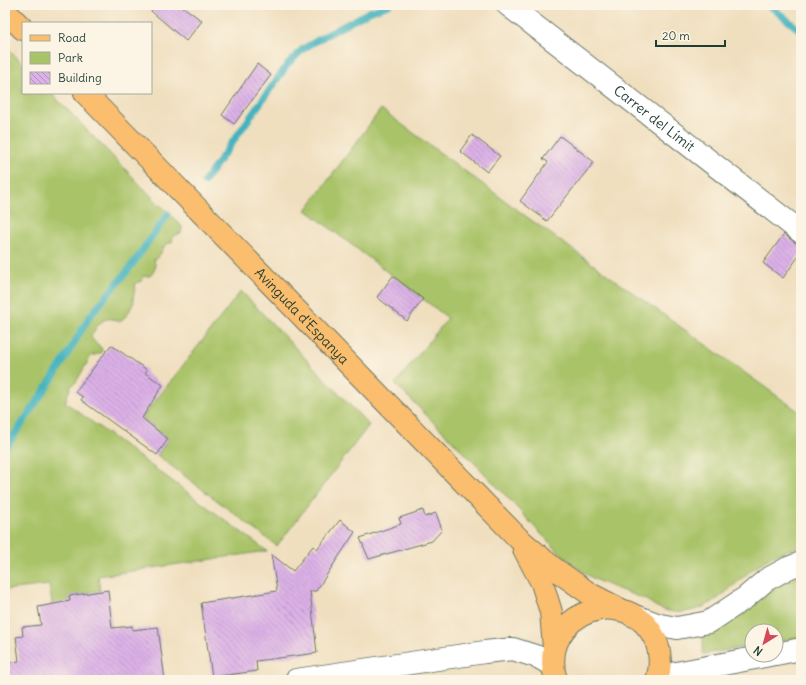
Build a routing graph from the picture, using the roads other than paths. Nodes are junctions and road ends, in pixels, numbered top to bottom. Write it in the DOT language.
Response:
graph roads {
  1 [pos="508,5"];
  2 [pos="5,11"];
  3 [pos="22,29"];
  4 [pos="86,94"];
  5 [pos="801,232"];
  6 [pos="519,540"];
  7 [pos="801,563"];
  8 [pos="627,613"];
  9 [pos="801,650"];
  10 [pos="784,653"];
  11 [pos="744,661"];
  12 [pos="554,664"];
  13 [pos="665,678"];
  14 [pos="296,680"];
  1 -- 5 [label="street, Carrer del Límit"];
  2 -- 3 [label="main road"];
  4 -- 6 [label="main road, Avinguda d'Espanya"];
  6 -- 8 [label="main road, Avinguda d'Espanya"];
  6 -- 12 [label="main road, Avinguda d'Espanya"];
  7 -- 8 [label="street"];
  8 -- 12 [label="main road"];
  8 -- 13 [label="main road, Avinguda d'Espanya"];
  9 -- 10 [label="street"];
  11 -- 13 [label="street"];
  12 -- 14 [label="street"];
}
